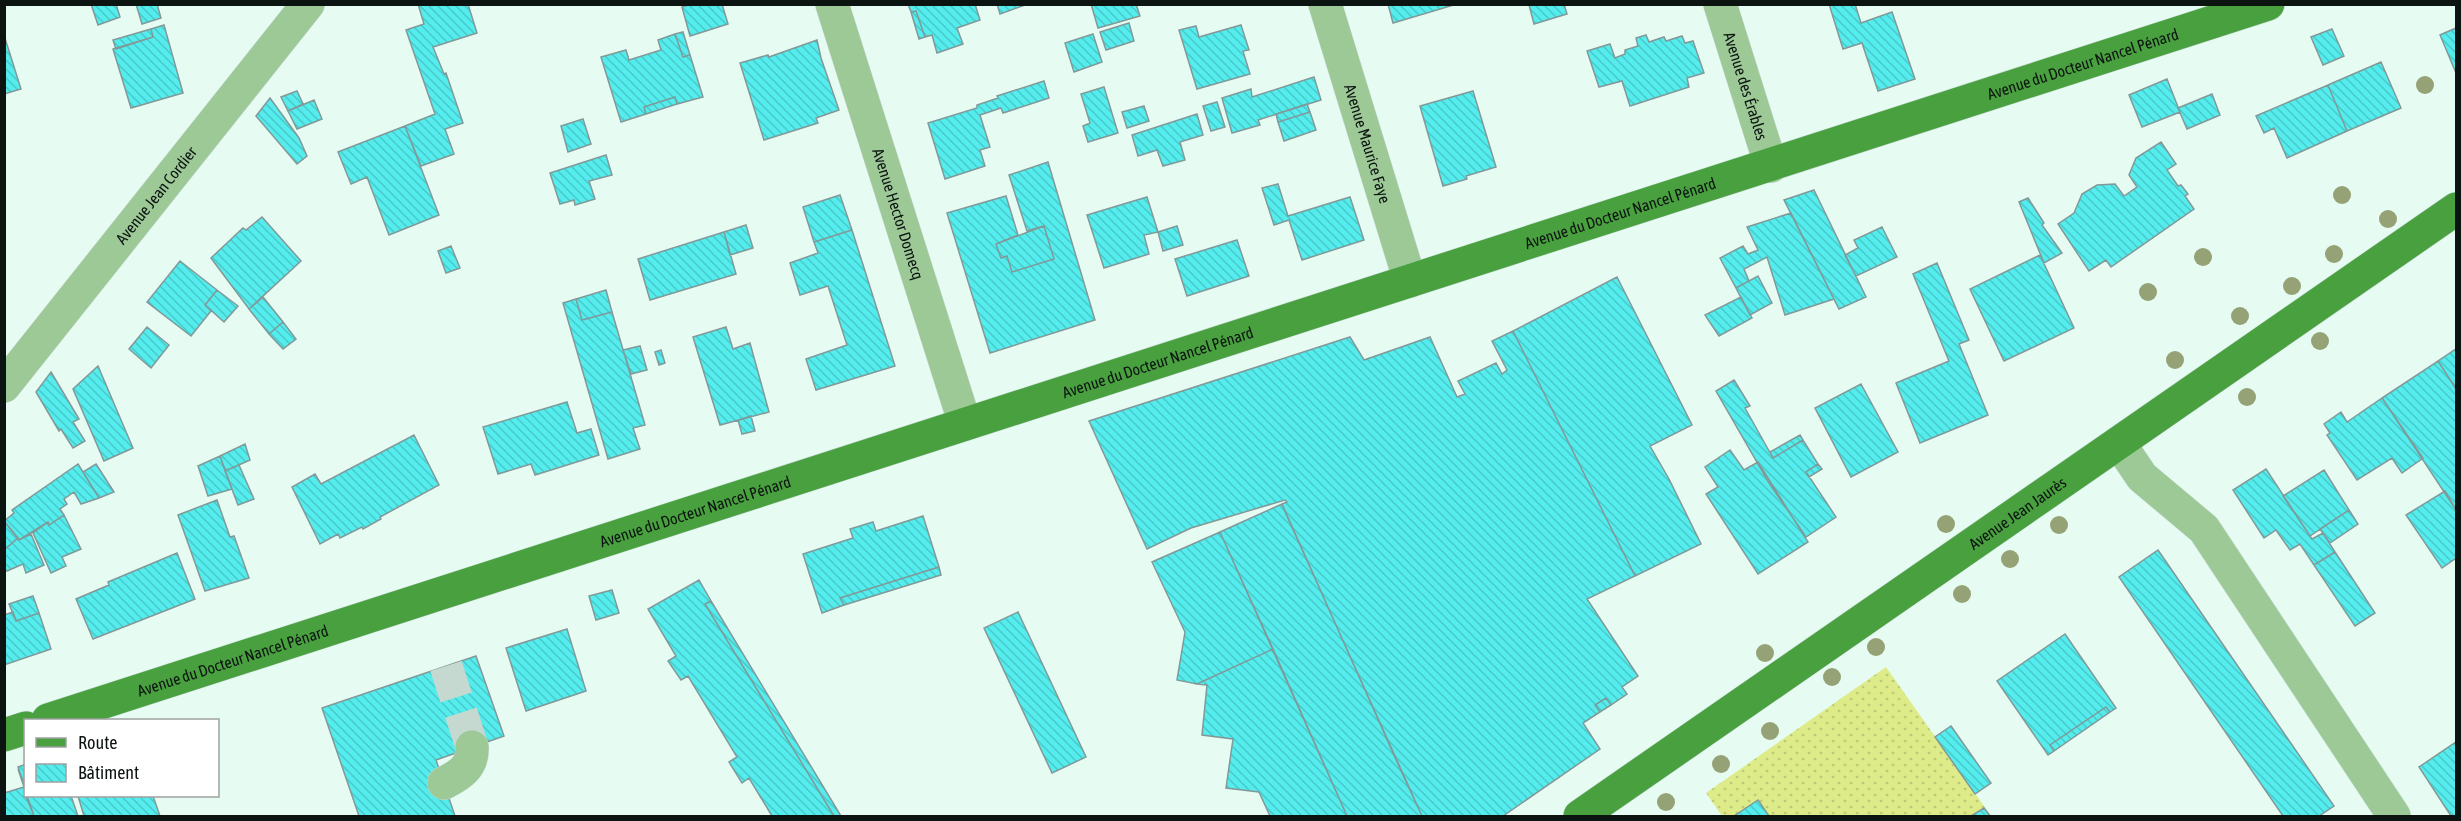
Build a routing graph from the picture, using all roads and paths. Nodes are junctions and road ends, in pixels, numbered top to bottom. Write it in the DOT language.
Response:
graph roads {
  1 [pos="832,4"];
  2 [pos="1325,4"];
  3 [pos="1720,4"];
  4 [pos="2268,4"];
  5 [pos="306,5"];
  6 [pos="1771,166"];
  7 [pos="2457,209"];
  8 [pos="1410,281"];
  9 [pos="4,386"];
  10 [pos="965,423"];
  11 [pos="2119,442"];
  12 [pos="51,719"];
  13 [pos="24,729"];
  14 [pos="4,735"];
  15 [pos="472,747"];
  16 [pos="444,783"];
  17 [pos="1580,816"];
  18 [pos="2394,816"];
  1 -- 10 [label="street, Avenue Hector Domecq"];
  2 -- 8 [label="street, Avenue Maurice Faye"];
  3 -- 6 [label="street, Avenue des Érables"];
  4 -- 6 [label="main road, Avenue du Docteur Nancel Pénard"];
  5 -- 9 [label="street, Avenue Jean Cordier"];
  6 -- 8 [label="main road, Avenue du Docteur Nancel Pénard"];
  7 -- 11 [label="main road, Avenue Jean Jaurès"];
  8 -- 10 [label="main road, Avenue du Docteur Nancel Pénard"];
  10 -- 12 [label="main road, Avenue du Docteur Nancel Pénard"];
  11 -- 17 [label="main road, Avenue Jean Jaurès"];
  11 -- 18 [label="street"];
  13 -- 14 [label="main road"];
  15 -- 16 [label="street"];
}
